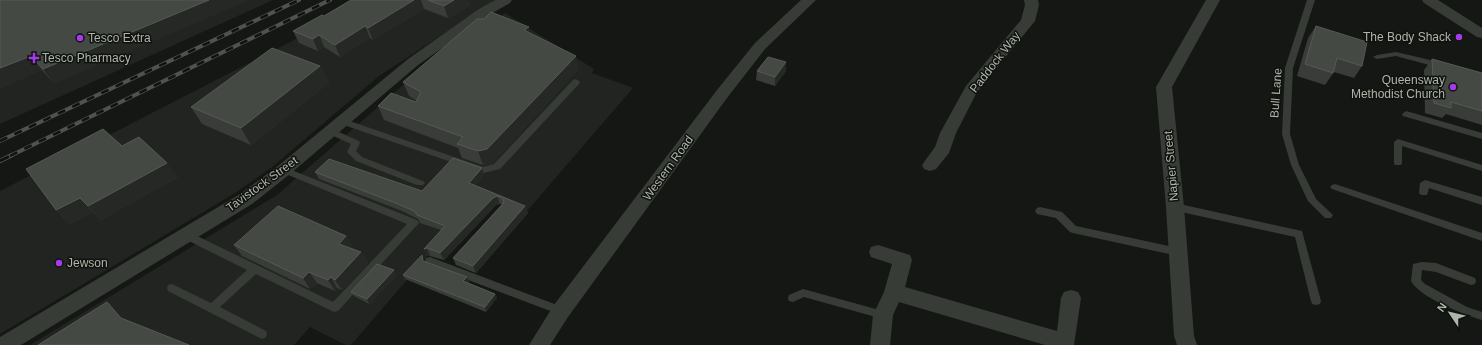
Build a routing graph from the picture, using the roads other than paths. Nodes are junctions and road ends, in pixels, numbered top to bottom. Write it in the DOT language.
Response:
graph roads {
  1 [pos="506,0"];
  2 [pos="809,0"];
  3 [pos="1031,0"];
  4 [pos="1213,0"];
  5 [pos="1311,0"];
  6 [pos="1429,0"];
  7 [pos="1482,34"];
  8 [pos="1378,57"];
  9 [pos="1446,67"];
  10 [pos="576,82"];
  11 [pos="1406,114"];
  12 [pos="336,126"];
  13 [pos="1482,136"];
  14 [pos="1398,163"];
  15 [pos="930,165"];
  16 [pos="1482,168"];
  17 [pos="284,170"];
  18 [pos="420,183"];
  19 [pos="1335,187"];
  20 [pos="1424,193"];
  21 [pos="1482,201"];
  22 [pos="1175,207"];
  23 [pos="1040,211"];
  24 [pos="1328,215"];
  25 [pos="186,235"];
  26 [pos="1482,237"];
  27 [pos="878,252"];
  28 [pos="1178,252"];
  29 [pos="430,261"];
  30 [pos="254,270"];
  31 [pos="1471,281"];
  32 [pos="172,288"];
  33 [pos="894,292"];
  34 [pos="793,298"];
  35 [pos="1071,298"];
  36 [pos="1316,301"];
  37 [pos="212,308"];
  38 [pos="561,311"];
  39 [pos="883,315"];
  40 [pos="1482,316"];
  41 [pos="262,334"];
  42 [pos="1067,343"];
  43 [pos="4,345"];
  44 [pos="539,345"];
  45 [pos="880,345"];
  46 [pos="1187,345"];
  1 -- 12 [label="street, Tavistock Street"];
  2 -- 38 [label="street, Western Road"];
  3 -- 15 [label="street, Paddock Way"];
  4 -- 22 [label="street, Napier Street"];
  5 -- 24 [label="lane, Bull Lane"];
  6 -- 7 [label="street"];
  8 -- 9 [label="lane"];
  10 -- 12 [label="lane"];
  11 -- 13 [label="lane"];
  12 -- 17 [label="street, Tavistock Street"];
  12 -- 18 [label="lane"];
  14 -- 16 [label="lane"];
  17 -- 25 [label="street, Tavistock Street"];
  17 -- 30 [label="lane"];
  19 -- 26 [label="lane"];
  20 -- 21 [label="lane"];
  22 -- 28 [label="street, Napier Street"];
  22 -- 36 [label="lane"];
  23 -- 28 [label="lane"];
  25 -- 30 [label="lane"];
  25 -- 43 [label="street, Tavistock Street"];
  27 -- 33 [label="street"];
  28 -- 46 [label="street, Napier Street"];
  29 -- 38 [label="lane"];
  30 -- 37 [label="lane"];
  31 -- 40 [label="lane"];
  32 -- 37 [label="lane"];
  33 -- 39 [label="street"];
  33 -- 42 [label="street"];
  34 -- 39 [label="lane"];
  35 -- 42 [label="street"];
  37 -- 41 [label="lane"];
  38 -- 44 [label="street, Western Road"];
  39 -- 45 [label="street"];
}
